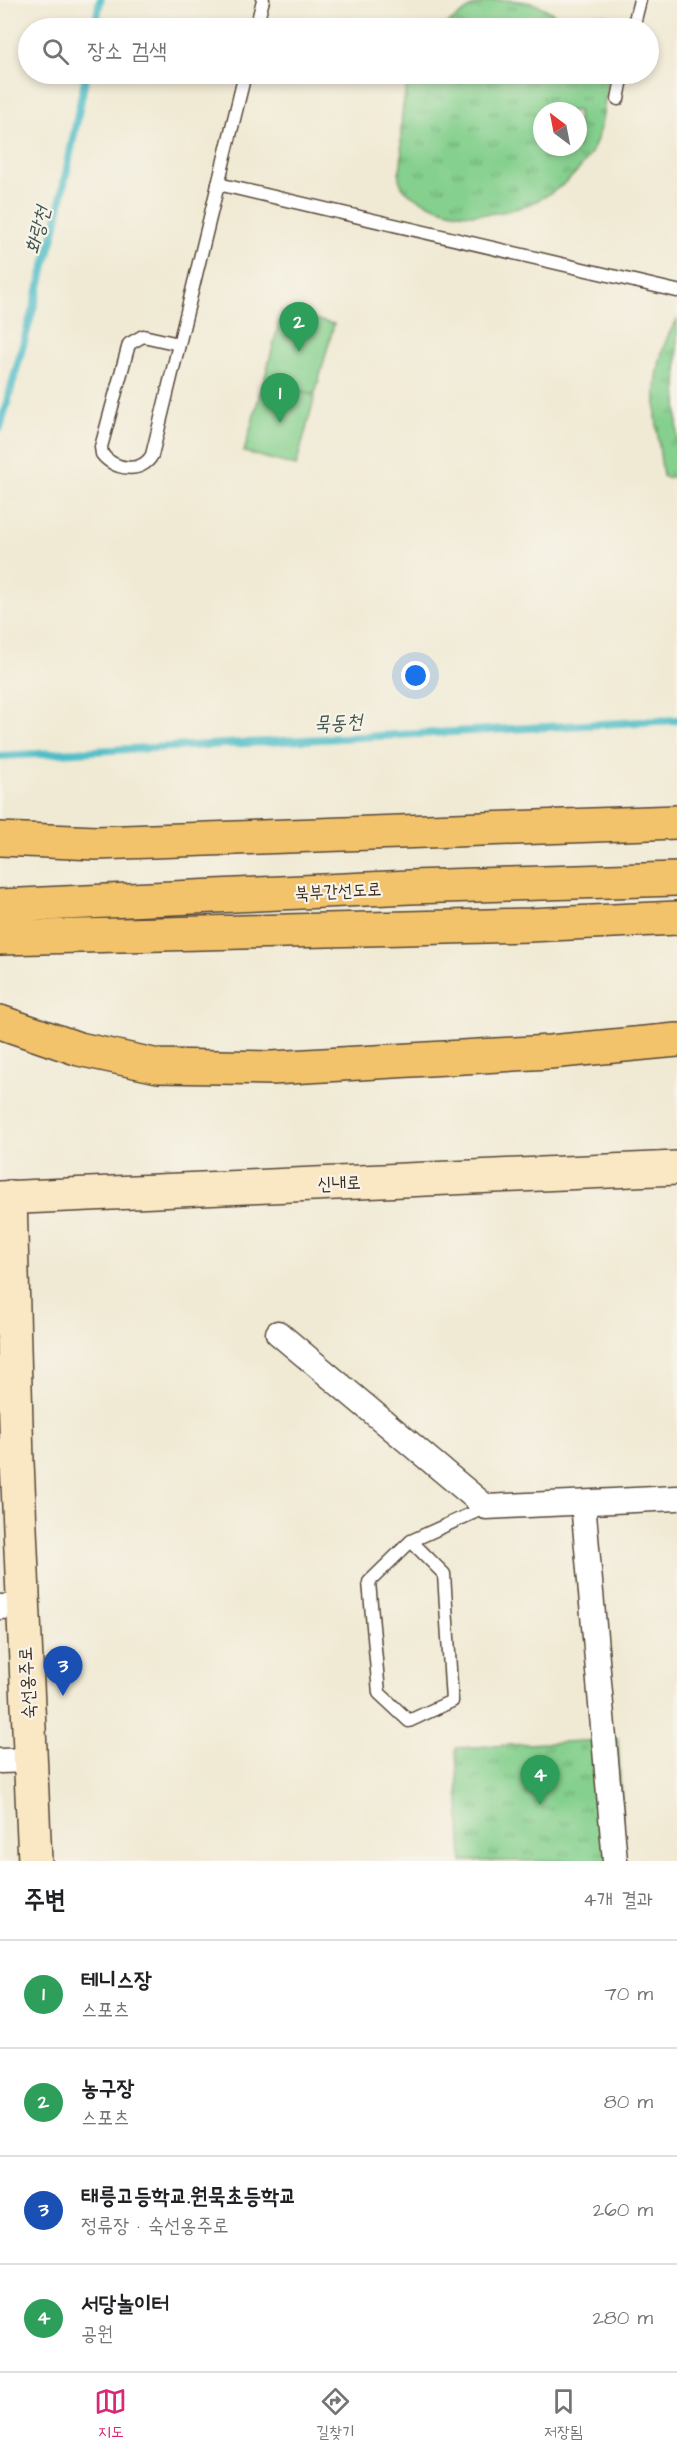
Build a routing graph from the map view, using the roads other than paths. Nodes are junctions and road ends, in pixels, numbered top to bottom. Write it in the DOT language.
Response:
graph roads {
  1 [pos="263,0"];
  2 [pos="640,0"];
  3 [pos="258,18"];
  4 [pos="636,18"];
  5 [pos="243,84"];
  6 [pos="621,84"];
  7 [pos="618,99"];
  8 [pos="219,184"];
  9 [pos="677,291"];
  10 [pos="179,344"];
  11 [pos="677,822"];
  12 [pos="0,839"];
  13 [pos="677,879"];
  14 [pos="0,906"];
  15 [pos="677,918"];
  16 [pos="0,938"];
  17 [pos="0,1023"];
  18 [pos="677,1040"];
  19 [pos="677,1168"];
  20 [pos="5,1198"];
  21 [pos="278,1333"];
  22 [pos="8,1463"];
  23 [pos="677,1498"];
  24 [pos="583,1503"];
  25 [pos="486,1507"];
  26 [pos="411,1541"];
  27 [pos="12,1606"];
  28 [pos="15,1761"];
  29 [pos="35,1861"];
  30 [pos="615,1861"];
  1 -- 3 [label="lane"];
  2 -- 4 [label="lane"];
  5 -- 8 [label="lane"];
  6 -- 7 [label="lane"];
  8 -- 9 [label="lane"];
  8 -- 10 [label="lane"];
  10 -- 10 [label="lane"];
  11 -- 12 [label="highway"];
  13 -- 14 [label="highway, 북부간선도로"];
  15 -- 16 [label="highway, 북부간선도로"];
  17 -- 18 [label="highway"];
  19 -- 20 [label="street, 신내로"];
  20 -- 22 [label="street, 숙선옹주로"];
  21 -- 25 [label="street"];
  22 -- 27 [label="street, 숙선옹주로"];
  23 -- 24 [label="street"];
  24 -- 25 [label="street"];
  24 -- 30 [label="street"];
  25 -- 26 [label="lane"];
  26 -- 26 [label="lane"];
  27 -- 28 [label="street, 숙선옹주로"];
  28 -- 29 [label="street, 숙선옹주로"];
}
